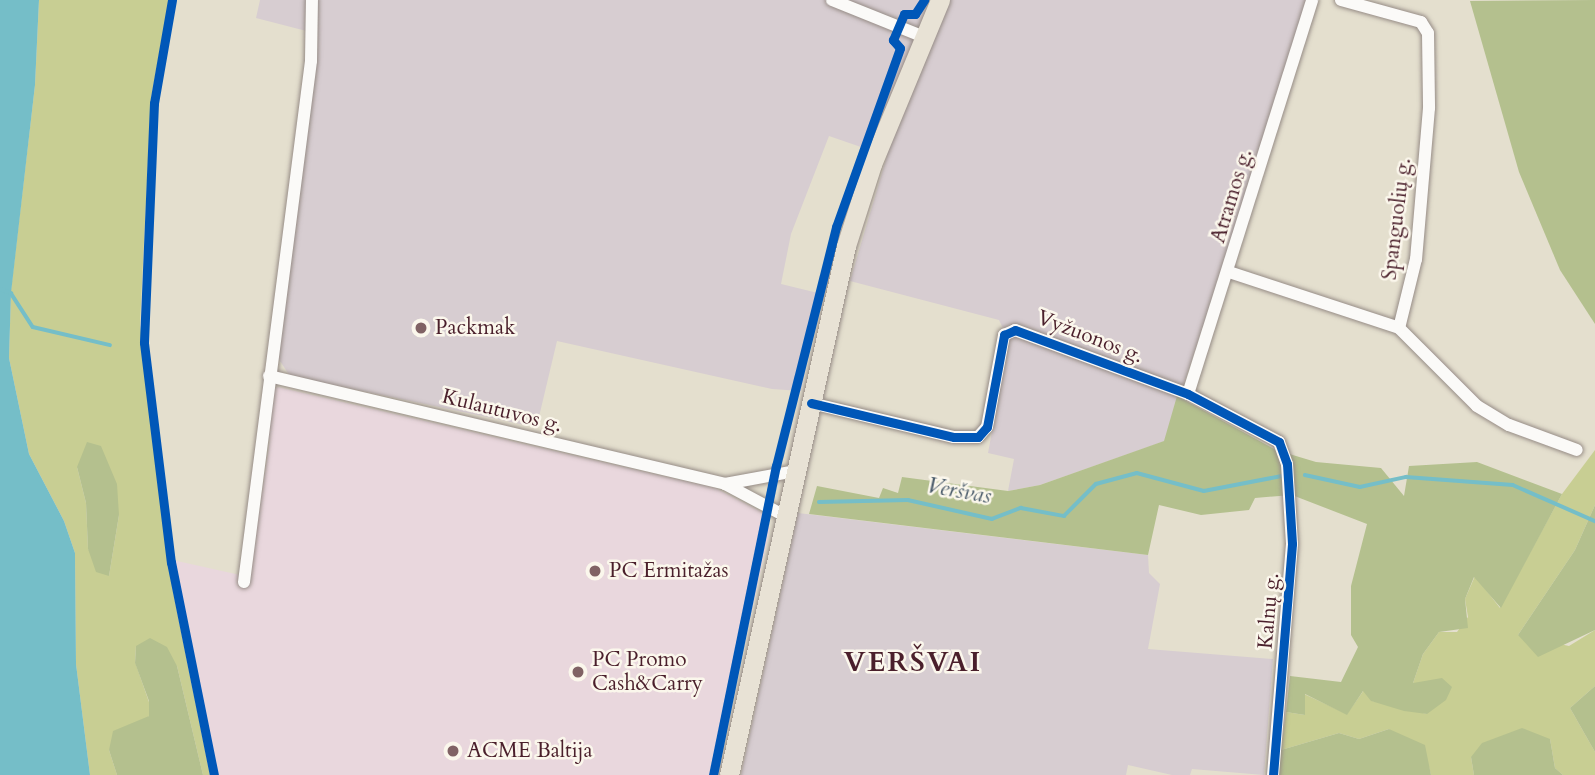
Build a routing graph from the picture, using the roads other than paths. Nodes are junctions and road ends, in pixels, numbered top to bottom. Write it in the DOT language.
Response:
graph roads {
  1 [pos="312,0"];
  2 [pos="832,0"];
  3 [pos="940,0"];
  4 [pos="1312,0"];
  5 [pos="1341,0"];
  6 [pos="925,37"];
  7 [pos="1229,272"];
  8 [pos="1399,328"];
  9 [pos="270,376"];
  10 [pos="1188,394"];
  11 [pos="811,403"];
  12 [pos="1577,450"];
  13 [pos="796,471"];
  14 [pos="725,484"];
  15 [pos="785,516"];
  16 [pos="244,582"];
  17 [pos="729,775"];
  18 [pos="1273,775"];
  1 -- 9 [label="street"];
  2 -- 6 [label="street"];
  3 -- 6 [label="main road"];
  4 -- 7 [label="street, Atramos g."];
  5 -- 8 [label="street, Spanguolių g."];
  6 -- 11 [label="main road"];
  7 -- 8 [label="street, Atramos g."];
  7 -- 10 [label="street"];
  8 -- 12 [label="street"];
  9 -- 14 [label="street, Kulautuvos g."];
  9 -- 16 [label="street"];
  10 -- 11 [label="street, Vyžuonos g."];
  10 -- 18 [label="street, Kalnų g."];
  11 -- 13 [label="main road"];
  13 -- 14 [label="street, Kulautuvos g."];
  13 -- 15 [label="main road"];
  14 -- 15 [label="street, Kulautuvos g."];
  15 -- 17 [label="main road"];
}
